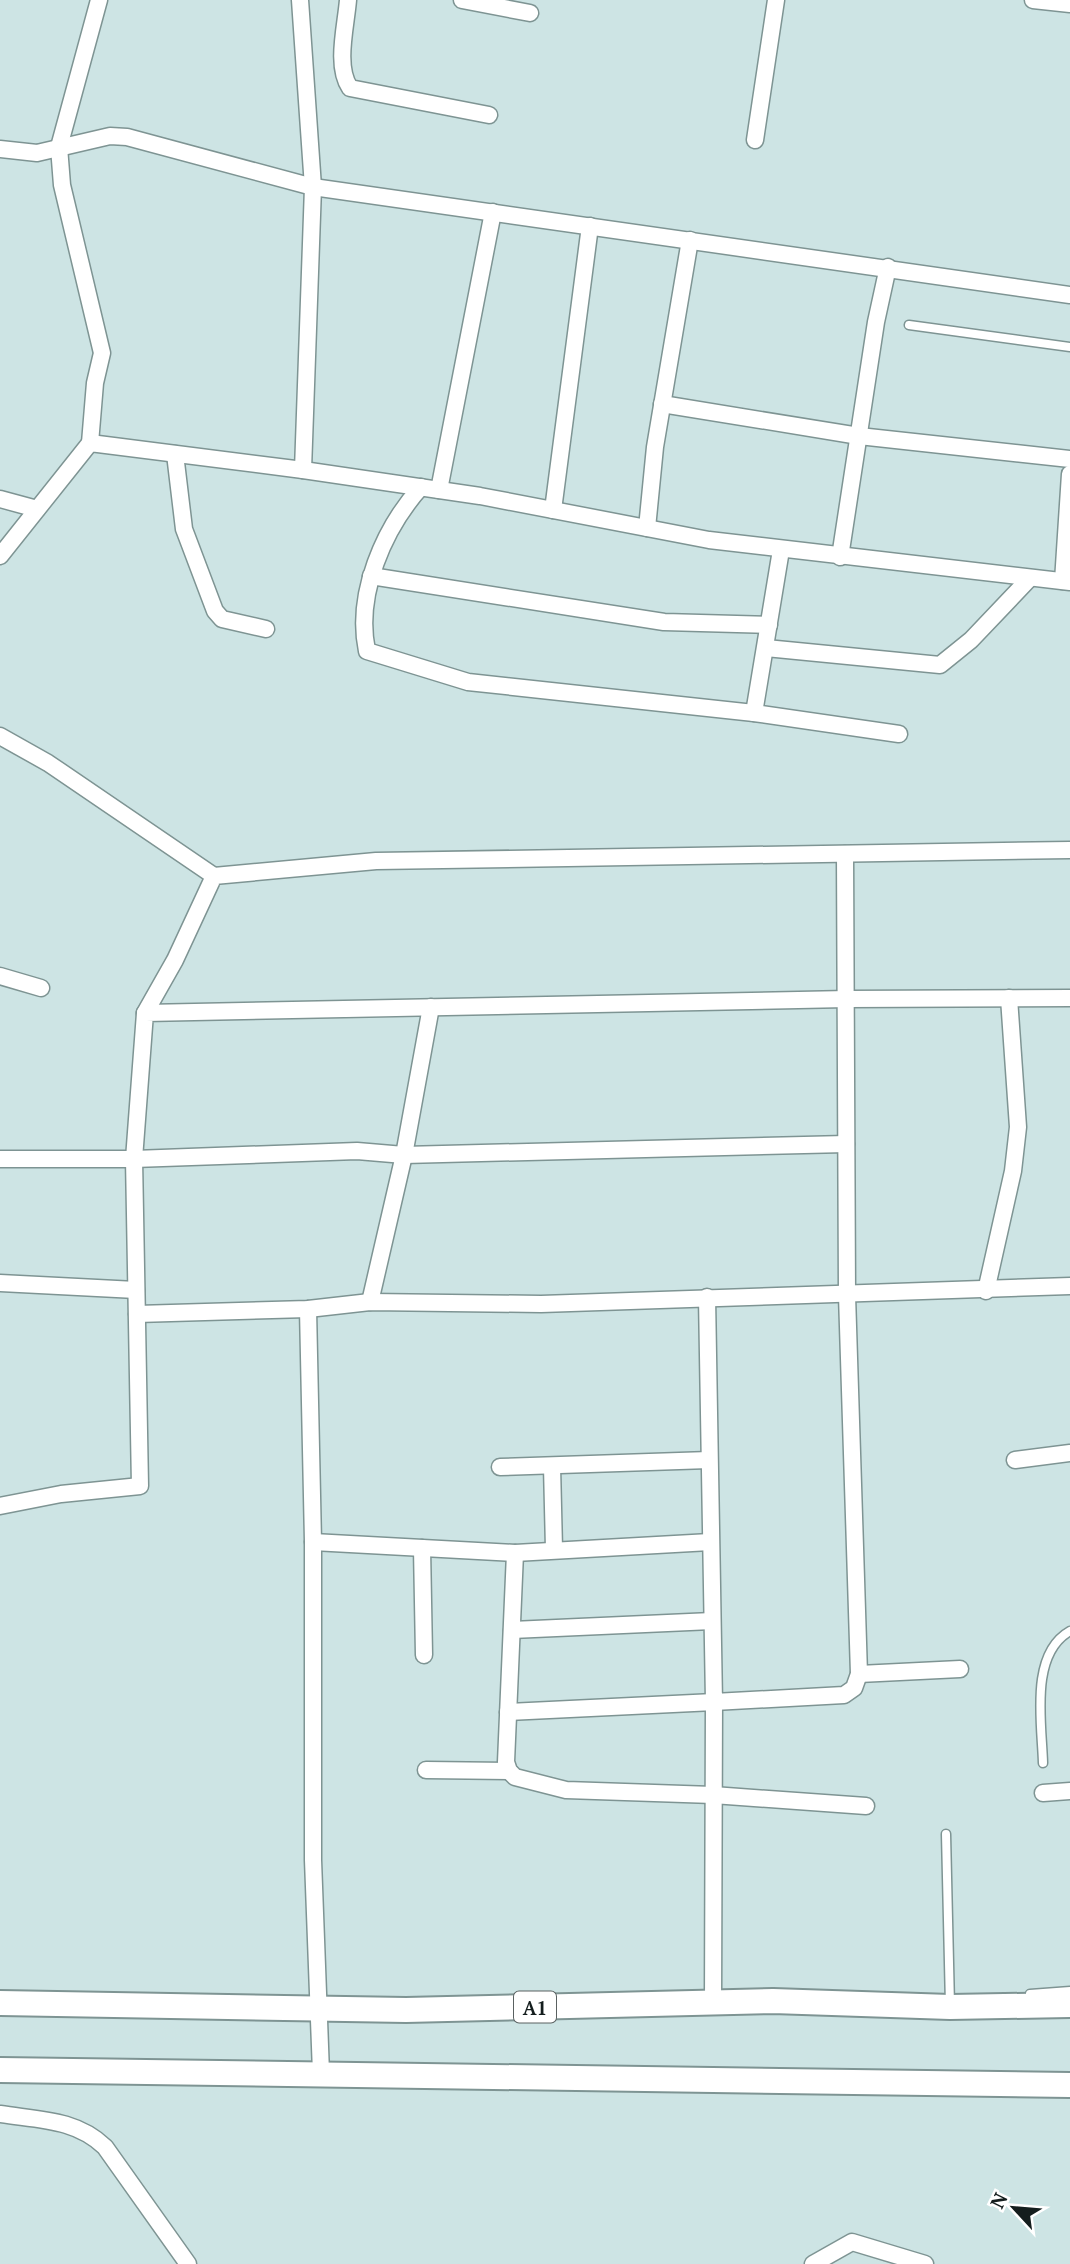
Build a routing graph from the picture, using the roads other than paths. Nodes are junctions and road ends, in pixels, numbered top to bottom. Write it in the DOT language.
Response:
graph roads {
  1 [pos="99,0"];
  2 [pos="300,0"];
  3 [pos="348,0"];
  4 [pos="463,0"];
  5 [pos="776,0"];
  6 [pos="1033,0"];
  7 [pos="1070,4"];
  8 [pos="530,13"];
  9 [pos="489,115"];
  10 [pos="755,140"];
  11 [pos="59,147"];
  12 [pos="0,149"];
  13 [pos="313,187"];
  14 [pos="493,212"];
  15 [pos="590,226"];
  16 [pos="690,240"];
  17 [pos="888,267"];
  18 [pos="1070,295"];
  19 [pos="909,325"];
  20 [pos="1070,347"];
  21 [pos="662,404"];
  22 [pos="859,436"];
  23 [pos="90,443"];
  24 [pos="175,454"];
  25 [pos="1070,460"];
  26 [pos="303,470"];
  27 [pos="1070,474"];
  28 [pos="421,487"];
  29 [pos="439,490"];
  30 [pos="0,499"];
  31 [pos="37,509"];
  32 [pos="553,510"];
  33 [pos="648,528"];
  34 [pos="781,550"];
  35 [pos="0,556"];
  36 [pos="840,557"];
  37 [pos="371,576"];
  38 [pos="1030,578"];
  39 [pos="1067,582"];
  40 [pos="769,625"];
  41 [pos="266,629"];
  42 [pos="766,648"];
  43 [pos="754,713"];
  44 [pos="899,734"];
  45 [pos="0,736"];
  46 [pos="1070,850"];
  47 [pos="845,854"];
  48 [pos="214,876"];
  49 [pos="0,976"];
  50 [pos="41,988"];
  51 [pos="1009,998"];
  52 [pos="1070,998"];
  53 [pos="847,999"];
  54 [pos="431,1007"];
  55 [pos="145,1013"];
  56 [pos="846,1144"];
  57 [pos="404,1155"];
  58 [pos="0,1159"];
  59 [pos="134,1159"];
  60 [pos="0,1283"];
  61 [pos="1070,1286"];
  62 [pos="136,1290"];
  63 [pos="986,1291"];
  64 [pos="847,1295"];
  65 [pos="707,1297"];
  66 [pos="370,1302"];
  67 [pos="308,1309"];
  68 [pos="137,1314"];
  69 [pos="1070,1453"];
  70 [pos="709,1460"];
  71 [pos="1015,1460"];
  72 [pos="552,1466"];
  73 [pos="500,1467"];
  74 [pos="0,1506"];
  75 [pos="313,1542"];
  76 [pos="710,1542"];
  77 [pos="422,1548"];
  78 [pos="554,1549"];
  79 [pos="515,1553"];
  80 [pos="712,1621"];
  81 [pos="512,1630"];
  82 [pos="1070,1631"];
  83 [pos="424,1655"];
  84 [pos="960,1669"];
  85 [pos="859,1674"];
  86 [pos="714,1702"];
  87 [pos="508,1712"];
  88 [pos="1043,1763"];
  89 [pos="426,1770"];
  90 [pos="509,1771"];
  91 [pos="1070,1791"];
  92 [pos="1044,1793"];
  93 [pos="713,1795"];
  94 [pos="866,1805"];
  95 [pos="946,1834"];
  96 [pos="1070,1991"];
  97 [pos="1017,1994"];
  98 [pos="990,1996"];
  99 [pos="713,2002"];
  100 [pos="950,2002"];
  101 [pos="0,2003"];
  102 [pos="1070,2006"];
  103 [pos="319,2007"];
  104 [pos="0,2070"];
  105 [pos="321,2073"];
  106 [pos="1070,2085"];
  107 [pos="0,2114"];
  108 [pos="188,2264"];
  109 [pos="813,2264"];
  110 [pos="925,2264"];
  1 -- 11 [label="street"];
  2 -- 13 [label="street"];
  3 -- 9 [label="street"];
  4 -- 8 [label="street"];
  5 -- 10 [label="street"];
  6 -- 7 [label="street"];
  11 -- 12 [label="street"];
  11 -- 13 [label="street"];
  11 -- 23 [label="street"];
  13 -- 14 [label="street"];
  13 -- 26 [label="street"];
  14 -- 15 [label="street"];
  14 -- 29 [label="street"];
  15 -- 16 [label="street"];
  15 -- 32 [label="street"];
  16 -- 17 [label="street"];
  16 -- 21 [label="street"];
  17 -- 18 [label="street"];
  17 -- 22 [label="street"];
  19 -- 20 [label="lane"];
  21 -- 22 [label="street"];
  21 -- 33 [label="street"];
  22 -- 25 [label="street"];
  22 -- 36 [label="street"];
  23 -- 24 [label="street"];
  23 -- 31 [label="street"];
  24 -- 26 [label="street"];
  24 -- 41 [label="street"];
  26 -- 28 [label="street"];
  27 -- 39 [label="street"];
  28 -- 29 [label="street"];
  28 -- 37 [label="street"];
  29 -- 32 [label="street"];
  30 -- 31 [label="street"];
  31 -- 35 [label="street"];
  32 -- 33 [label="street"];
  33 -- 34 [label="street"];
  34 -- 36 [label="street"];
  34 -- 40 [label="street"];
  36 -- 38 [label="street"];
  37 -- 40 [label="street"];
  37 -- 43 [label="street"];
  38 -- 39 [label="street"];
  38 -- 42 [label="street"];
  40 -- 42 [label="street"];
  42 -- 43 [label="street"];
  43 -- 44 [label="street"];
  45 -- 48 [label="street"];
  46 -- 47 [label="street"];
  47 -- 48 [label="street"];
  47 -- 53 [label="street"];
  48 -- 55 [label="street"];
  49 -- 50 [label="street"];
  51 -- 52 [label="street"];
  51 -- 53 [label="street"];
  51 -- 63 [label="street"];
  53 -- 54 [label="street"];
  53 -- 56 [label="street"];
  54 -- 55 [label="street"];
  54 -- 57 [label="street"];
  55 -- 59 [label="street"];
  56 -- 57 [label="street"];
  56 -- 64 [label="street"];
  57 -- 59 [label="street"];
  57 -- 66 [label="street"];
  58 -- 59 [label="street"];
  59 -- 62 [label="street"];
  60 -- 62 [label="street"];
  61 -- 63 [label="street"];
  62 -- 68 [label="street"];
  63 -- 64 [label="street"];
  64 -- 65 [label="street"];
  64 -- 85 [label="street"];
  65 -- 66 [label="street"];
  65 -- 70 [label="street"];
  66 -- 67 [label="street"];
  67 -- 68 [label="street"];
  67 -- 75 [label="street"];
  68 -- 74 [label="street"];
  69 -- 71 [label="street"];
  70 -- 72 [label="street"];
  70 -- 76 [label="street"];
  72 -- 73 [label="street"];
  72 -- 78 [label="street"];
  75 -- 77 [label="street"];
  75 -- 103 [label="street"];
  76 -- 78 [label="street"];
  76 -- 80 [label="street"];
  77 -- 79 [label="street"];
  77 -- 83 [label="street"];
  78 -- 79 [label="street"];
  79 -- 81 [label="street"];
  80 -- 81 [label="street"];
  80 -- 86 [label="street"];
  81 -- 87 [label="street"];
  82 -- 88 [label="lane"];
  84 -- 85 [label="street"];
  85 -- 86 [label="street"];
  86 -- 87 [label="street"];
  86 -- 93 [label="street"];
  87 -- 90 [label="street"];
  89 -- 90 [label="street"];
  90 -- 93 [label="street"];
  91 -- 92 [label="street"];
  93 -- 94 [label="street"];
  93 -- 99 [label="street"];
  95 -- 100 [label="lane"];
  96 -- 97 [label="lane"];
  98 -- 100 [label="lane"];
  99 -- 100 [label="main road, A1"];
  99 -- 103 [label="main road, A1"];
  100 -- 102 [label="main road, A1"];
  101 -- 103 [label="main road, A1"];
  103 -- 105 [label="street"];
  104 -- 105 [label="main road"];
  105 -- 106 [label="main road"];
  107 -- 108 [label="street"];
  109 -- 110 [label="street"];
}
